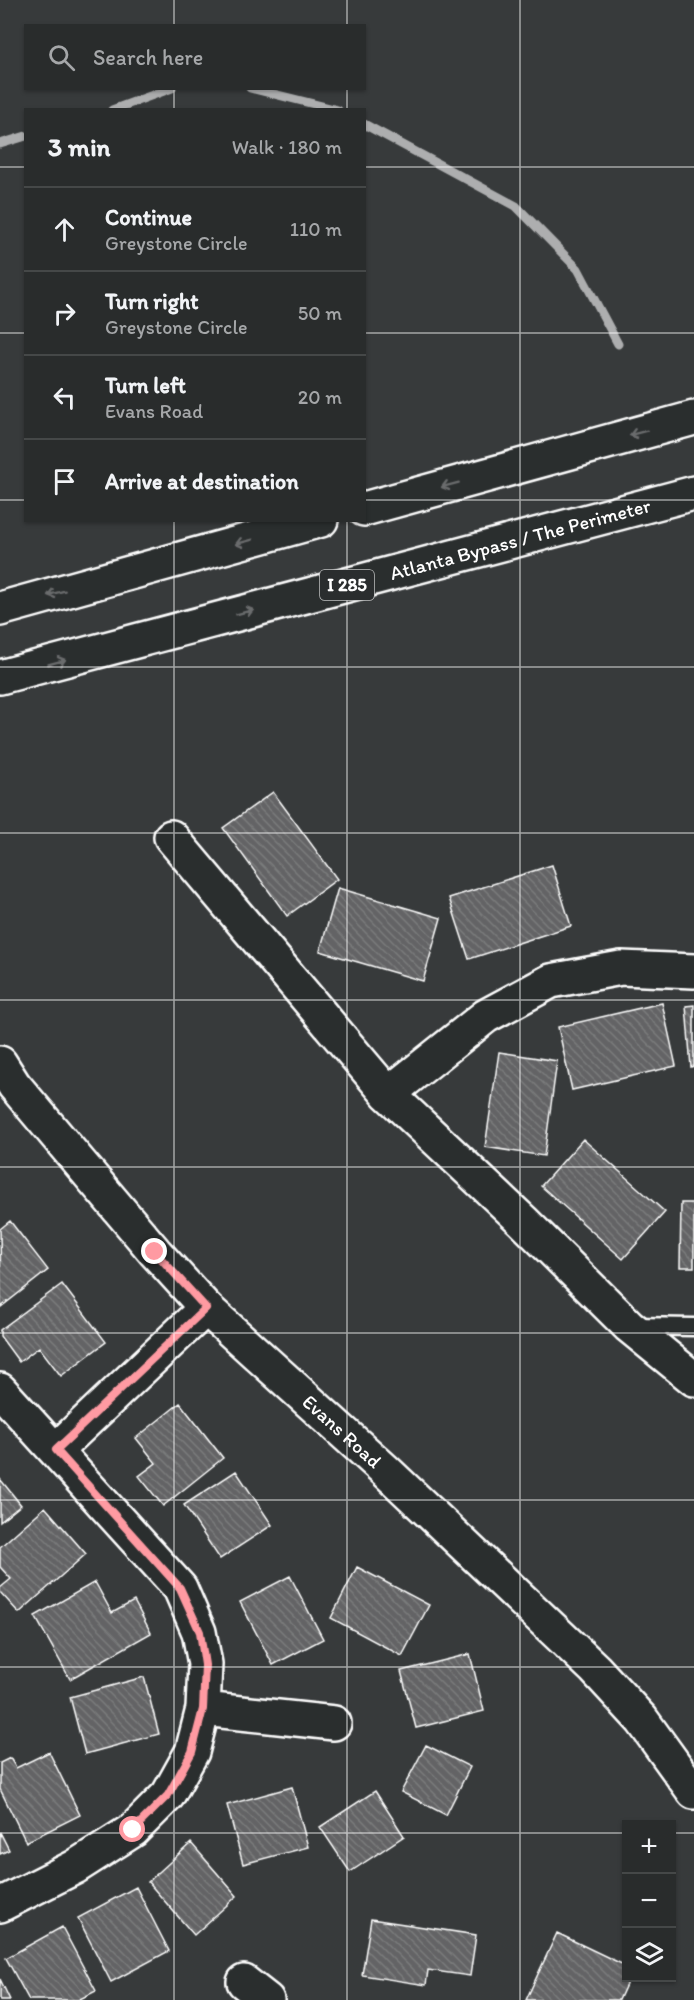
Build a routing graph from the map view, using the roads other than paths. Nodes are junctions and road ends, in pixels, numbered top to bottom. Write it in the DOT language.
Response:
graph roads {
  1 [pos="694,418"];
  2 [pos="694,493"];
  3 [pos="366,507"];
  4 [pos="314,522"];
  5 [pos="0,609"];
  6 [pos="0,677"];
  7 [pos="171,837"];
  8 [pos="694,971"];
  9 [pos="0,1063"];
  10 [pos="388,1094"];
  11 [pos="206,1308"];
  12 [pos="629,1326"];
  13 [pos="694,1327"];
  14 [pos="694,1379"];
  15 [pos="0,1390"];
  16 [pos="56,1450"];
  17 [pos="203,1709"];
  18 [pos="334,1724"];
  19 [pos="694,1792"];
  20 [pos="0,1905"];
  1 -- 3 [label="main road, one-way"];
  6 -- 2 [label="main road, Atlanta Bypass / The Perimeter / I 285, one-way"];
  4 -- 5 [label="main road, one-way"];
  7 -- 10 [label="main road"];
  8 -- 10 [label="main road"];
  9 -- 11 [label="main road, Evans Road"];
  10 -- 12 [label="main road"];
  11 -- 16 [label="main road"];
  11 -- 19 [label="main road, Evans Road"];
  12 -- 13 [label="lane"];
  12 -- 14 [label="main road"];
  15 -- 16 [label="main road"];
  16 -- 17 [label="main road"];
  17 -- 18 [label="main road"];
  17 -- 20 [label="main road"];
}
